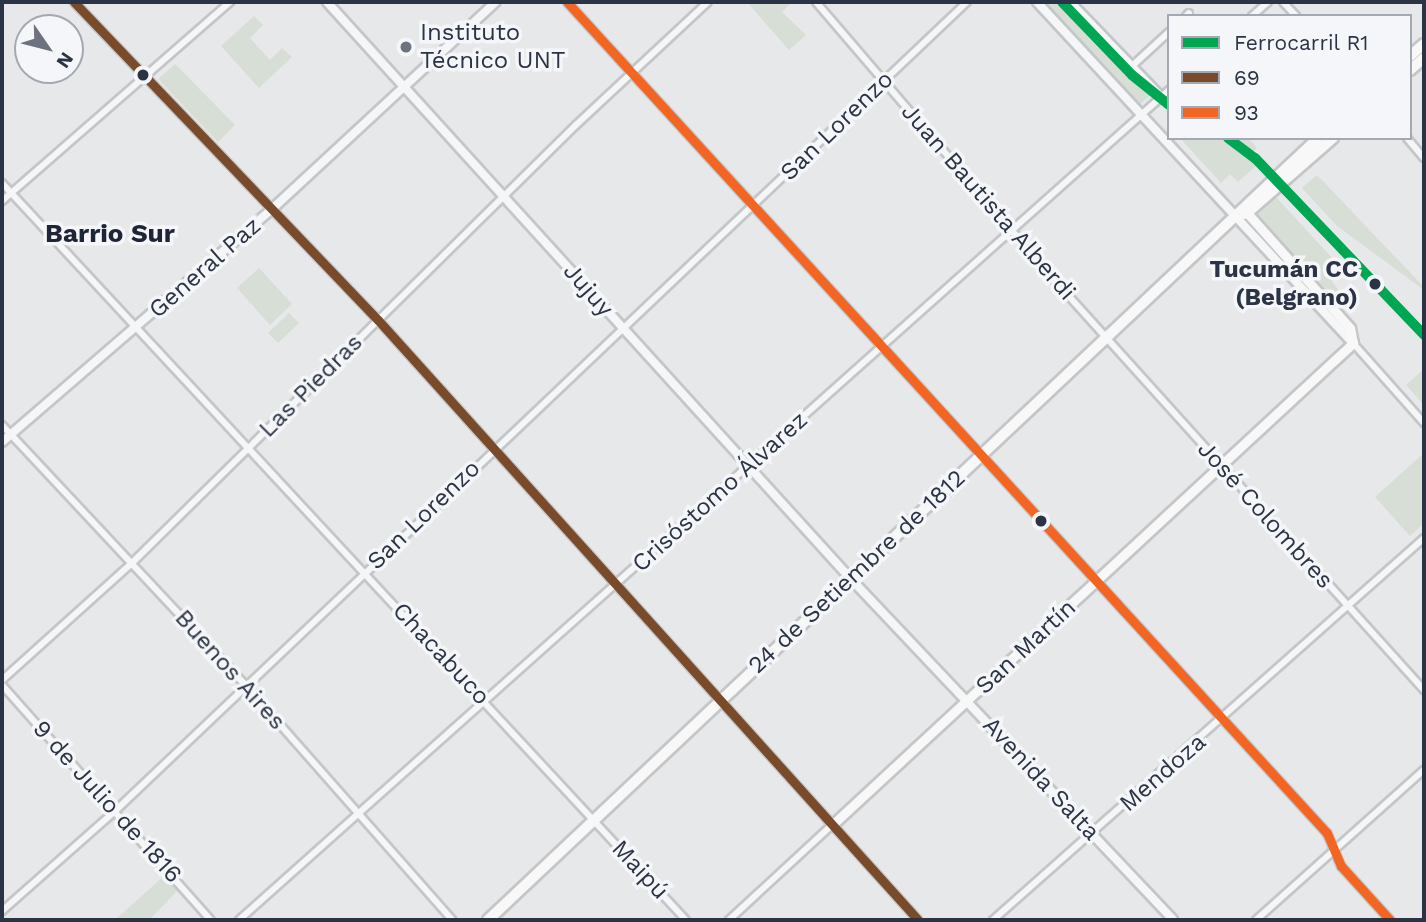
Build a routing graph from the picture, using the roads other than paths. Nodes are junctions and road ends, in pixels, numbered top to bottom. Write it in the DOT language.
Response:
graph roads {
  1 [pos="74,2"];
  2 [pos="230,2"];
  3 [pos="327,2"];
  4 [pos="496,2"];
  5 [pos="567,2"];
  6 [pos="708,2"];
  7 [pos="816,2"];
  8 [pos="967,2"];
  9 [pos="1037,2"];
  10 [pos="1070,2"];
  11 [pos="1268,2"];
  12 [pos="1254,14"];
  13 [pos="1167,34"];
  14 [pos="1131,67"];
  15 [pos="633,73"];
  16 [pos="145,76"];
  17 [pos="884,81"];
  18 [pos="406,86"];
  19 [pos="1167,92"];
  20 [pos="1161,97"];
  21 [pos="1143,114"];
  22 [pos="1167,138"];
  23 [pos="1168,140"];
  24 [pos="1316,140"];
  25 [pos="1331,140"];
  26 [pos="1409,140"];
  27 [pos="1424,158"];
  28 [pos="2,183"];
  29 [pos="11,193"];
  30 [pos="506,197"];
  31 [pos="2,201"];
  32 [pos="751,207"];
  33 [pos="271,210"];
  34 [pos="1242,215"];
  35 [pos="1011,230"];
  36 [pos="378,320"];
  37 [pos="137,328"];
  38 [pos="622,329"];
  39 [pos="1107,338"];
  40 [pos="1353,343"];
  41 [pos="881,348"];
  42 [pos="1424,423"];
  43 [pos="2,425"];
  44 [pos="11,435"];
  45 [pos="2,442"];
  46 [pos="249,448"];
  47 [pos="495,448"];
  48 [pos="980,457"];
  49 [pos="1221,466"];
  50 [pos="749,467"];
  51 [pos="1424,538"];
  52 [pos="133,562"];
  53 [pos="366,572"];
  54 [pos="850,578"];
  55 [pos="618,583"];
  56 [pos="1095,583"];
  57 [pos="1349,607"];
  58 [pos="2,682"];
  59 [pos="246,686"];
  60 [pos="1424,690"];
  61 [pos="484,699"];
  62 [pos="720,700"];
  63 [pos="968,701"];
  64 [pos="1223,719"];
  65 [pos="1424,770"];
  66 [pos="116,811"];
  67 [pos="358,813"];
  68 [pos="593,819"];
  69 [pos="832,825"];
  70 [pos="1093,834"];
  71 [pos="1335,850"];
  72 [pos="2,911"];
  73 [pos="211,920"];
  74 [pos="239,920"];
  75 [pos="452,920"];
  76 [pos="488,920"];
  77 [pos="686,920"];
  78 [pos="729,920"];
  79 [pos="918,920"];
  80 [pos="993,920"];
  81 [pos="1172,920"];
  82 [pos="1256,920"];
  83 [pos="1390,920"];
  1 -- 16 [label="street"];
  2 -- 16 [label="street"];
  3 -- 18 [label="street, Jujuy"];
  4 -- 18 [label="street, General Paz"];
  5 -- 15 [label="street"];
  6 -- 15 [label="street, Las Piedras"];
  7 -- 17 [label="street, Juan Bautista Alberdi"];
  8 -- 17 [label="street, San Lorenzo"];
  9 -- 21 [label="street"];
  10 -- 14 [label="street"];
  11 -- 12 [label="street"];
  13 -- 14 [label="street"];
  14 -- 20 [label="street"];
  15 -- 30 [label="street, Las Piedras"];
  15 -- 32 [label="street"];
  16 -- 29 [label="street"];
  16 -- 33 [label="street"];
  17 -- 32 [label="street, San Lorenzo"];
  17 -- 35 [label="street, Juan Bautista Alberdi"];
  18 -- 30 [label="street, Jujuy"];
  18 -- 33 [label="street, General Paz"];
  19 -- 20 [label="street, Crisóstomo Álvarez"];
  20 -- 21 [label="street, Crisóstomo Álvarez"];
  21 -- 22 [label="street"];
  21 -- 35 [label="street, Crisóstomo Álvarez"];
  23 -- 34 [label="street"];
  24 -- 34 [label="main road, 24 de Setiembre de 1812"];
  25 -- 34 [label="main road, 24 de Setiembre de 1812"];
  26 -- 27 [label="street"];
  28 -- 29 [label="street, Chacabuco"];
  29 -- 31 [label="street"];
  29 -- 37 [label="street, Chacabuco"];
  30 -- 36 [label="street, Las Piedras"];
  30 -- 38 [label="street, Jujuy"];
  32 -- 38 [label="street, San Lorenzo"];
  32 -- 41 [label="street"];
  33 -- 36 [label="street"];
  33 -- 37 [label="street, General Paz"];
  34 -- 39 [label="main road, 24 de Setiembre de 1812"];
  34 -- 40 [label="main road"];
  35 -- 39 [label="street, Juan Bautista Alberdi"];
  35 -- 41 [label="street, Crisóstomo Álvarez"];
  36 -- 46 [label="street, Las Piedras"];
  36 -- 47 [label="street"];
  37 -- 44 [label="street, General Paz"];
  37 -- 46 [label="street, Chacabuco"];
  38 -- 47 [label="street, San Lorenzo"];
  38 -- 50 [label="street, Jujuy"];
  39 -- 48 [label="main road, 24 de Setiembre de 1812"];
  39 -- 49 [label="street, José Colombres"];
  40 -- 42 [label="street"];
  40 -- 49 [label="main road, San Martín"];
  41 -- 48 [label="street"];
  41 -- 50 [label="street, Crisóstomo Álvarez"];
  43 -- 44 [label="street, Buenos Aires"];
  44 -- 45 [label="street, General Paz"];
  44 -- 52 [label="street, Buenos Aires"];
  46 -- 52 [label="street, Las Piedras"];
  46 -- 53 [label="street, Chacabuco"];
  47 -- 53 [label="street, San Lorenzo"];
  47 -- 55 [label="street"];
  48 -- 54 [label="main road, 24 de Setiembre de 1812"];
  48 -- 56 [label="street"];
  49 -- 56 [label="main road, San Martín"];
  49 -- 57 [label="street, José Colombres"];
  50 -- 54 [label="street, Jujuy"];
  50 -- 55 [label="street, Crisóstomo Álvarez"];
  51 -- 57 [label="street, Mendoza"];
  52 -- 58 [label="street, Las Piedras"];
  52 -- 59 [label="street, Buenos Aires"];
  53 -- 59 [label="street, San Lorenzo"];
  53 -- 61 [label="street, Chacabuco"];
  54 -- 62 [label="main road, 24 de Setiembre de 1812"];
  54 -- 63 [label="street, Avenida Salta"];
  55 -- 61 [label="street, Crisóstomo Álvarez"];
  55 -- 62 [label="street"];
  56 -- 63 [label="main road, San Martín"];
  56 -- 64 [label="street"];
  57 -- 60 [label="street, José Colombres"];
  57 -- 64 [label="street, Mendoza"];
  58 -- 66 [label="street, 9 de Julio de 1816"];
  59 -- 66 [label="street, San Lorenzo"];
  59 -- 67 [label="street, Buenos Aires"];
  61 -- 67 [label="street, Crisóstomo Álvarez"];
  61 -- 68 [label="street, Chacabuco"];
  62 -- 68 [label="main road, 24 de Setiembre de 1812"];
  62 -- 69 [label="street"];
  63 -- 69 [label="main road, San Martín"];
  63 -- 70 [label="street, Avenida Salta"];
  64 -- 70 [label="street, Mendoza"];
  64 -- 71 [label="street"];
  65 -- 71 [label="street"];
  66 -- 72 [label="street, San Lorenzo"];
  66 -- 73 [label="street, 9 de Julio de 1816"];
  67 -- 74 [label="street, Crisóstomo Álvarez"];
  67 -- 75 [label="street, Buenos Aires"];
  68 -- 76 [label="main road, 24 de Setiembre de 1812"];
  68 -- 77 [label="street, Maipú"];
  69 -- 78 [label="street, San Martín"];
  69 -- 79 [label="street"];
  70 -- 80 [label="street, Mendoza"];
  70 -- 81 [label="street, Avenida Salta"];
  71 -- 82 [label="street"];
  71 -- 83 [label="street"];
}
